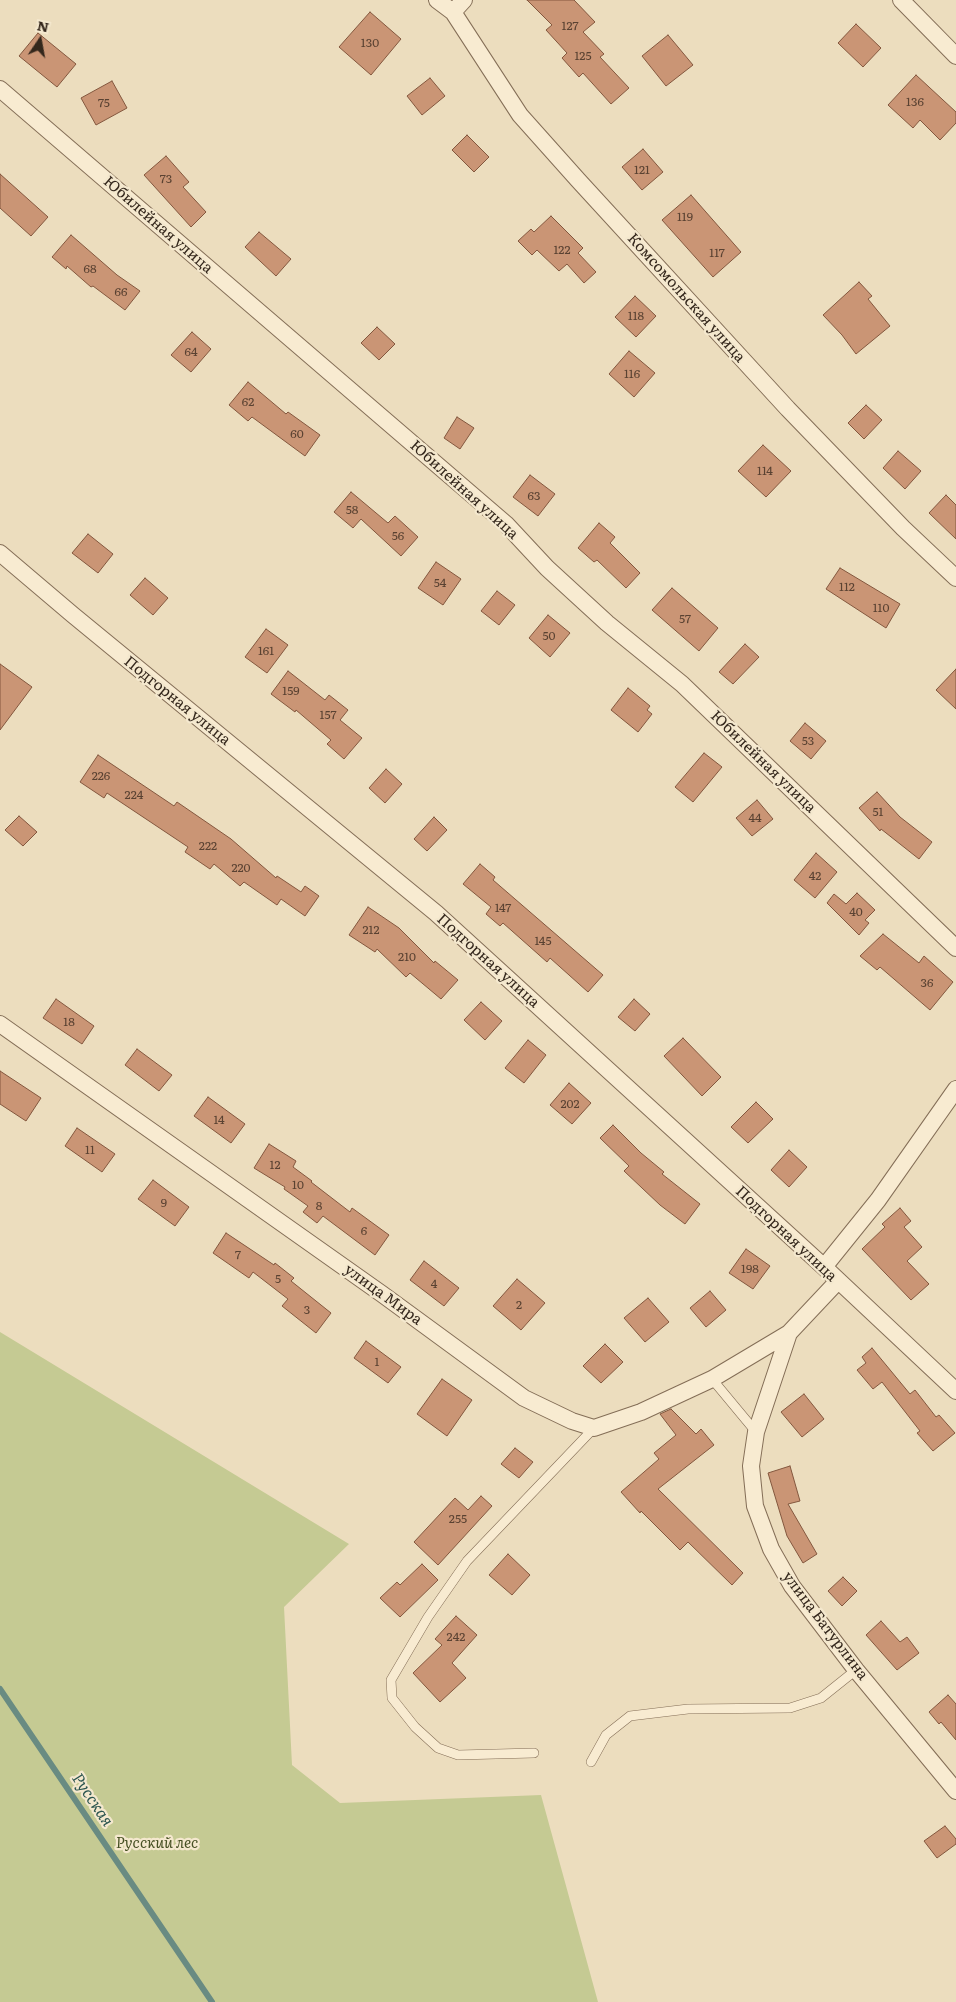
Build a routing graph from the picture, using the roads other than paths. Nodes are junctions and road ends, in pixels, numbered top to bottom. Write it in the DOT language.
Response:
graph roads {
  1 [pos="437,0"];
  2 [pos="901,0"];
  3 [pos="458,6"];
  4 [pos="956,56"];
  5 [pos="0,89"];
  6 [pos="0,553"];
  7 [pos="956,578"];
  8 [pos="956,948"];
  9 [pos="0,1024"];
  10 [pos="956,1089"];
  11 [pos="824,1267"];
  12 [pos="837,1282"];
  13 [pos="789,1333"];
  14 [pos="712,1379"];
  15 [pos="956,1391"];
  16 [pos="594,1428"];
  17 [pos="756,1432"];
  18 [pos="856,1670"];
  19 [pos="534,1753"];
  20 [pos="591,1762"];
  21 [pos="956,1790"];
  1 -- 3 [label="street, Комсомольская улица"];
  2 -- 4 [label="street"];
  3 -- 7 [label="street, Комсомольская улица"];
  5 -- 8 [label="street, Юбилейная улица"];
  6 -- 11 [label="street, Подгорная улица"];
  9 -- 16 [label="street, улица Мира"];
  10 -- 11 [label="street"];
  11 -- 12 [label="street, Подгорная улица"];
  12 -- 13 [label="street, улица Батурлина"];
  12 -- 15 [label="street, Подгорная улица"];
  13 -- 14 [label="street"];
  13 -- 17 [label="street, улица Батурлина"];
  14 -- 16 [label="street"];
  14 -- 17 [label="lane"];
  16 -- 19 [label="lane"];
  17 -- 18 [label="street, улица Батурлина"];
  18 -- 20 [label="lane"];
  18 -- 21 [label="street, улица Батурлина"];
}
